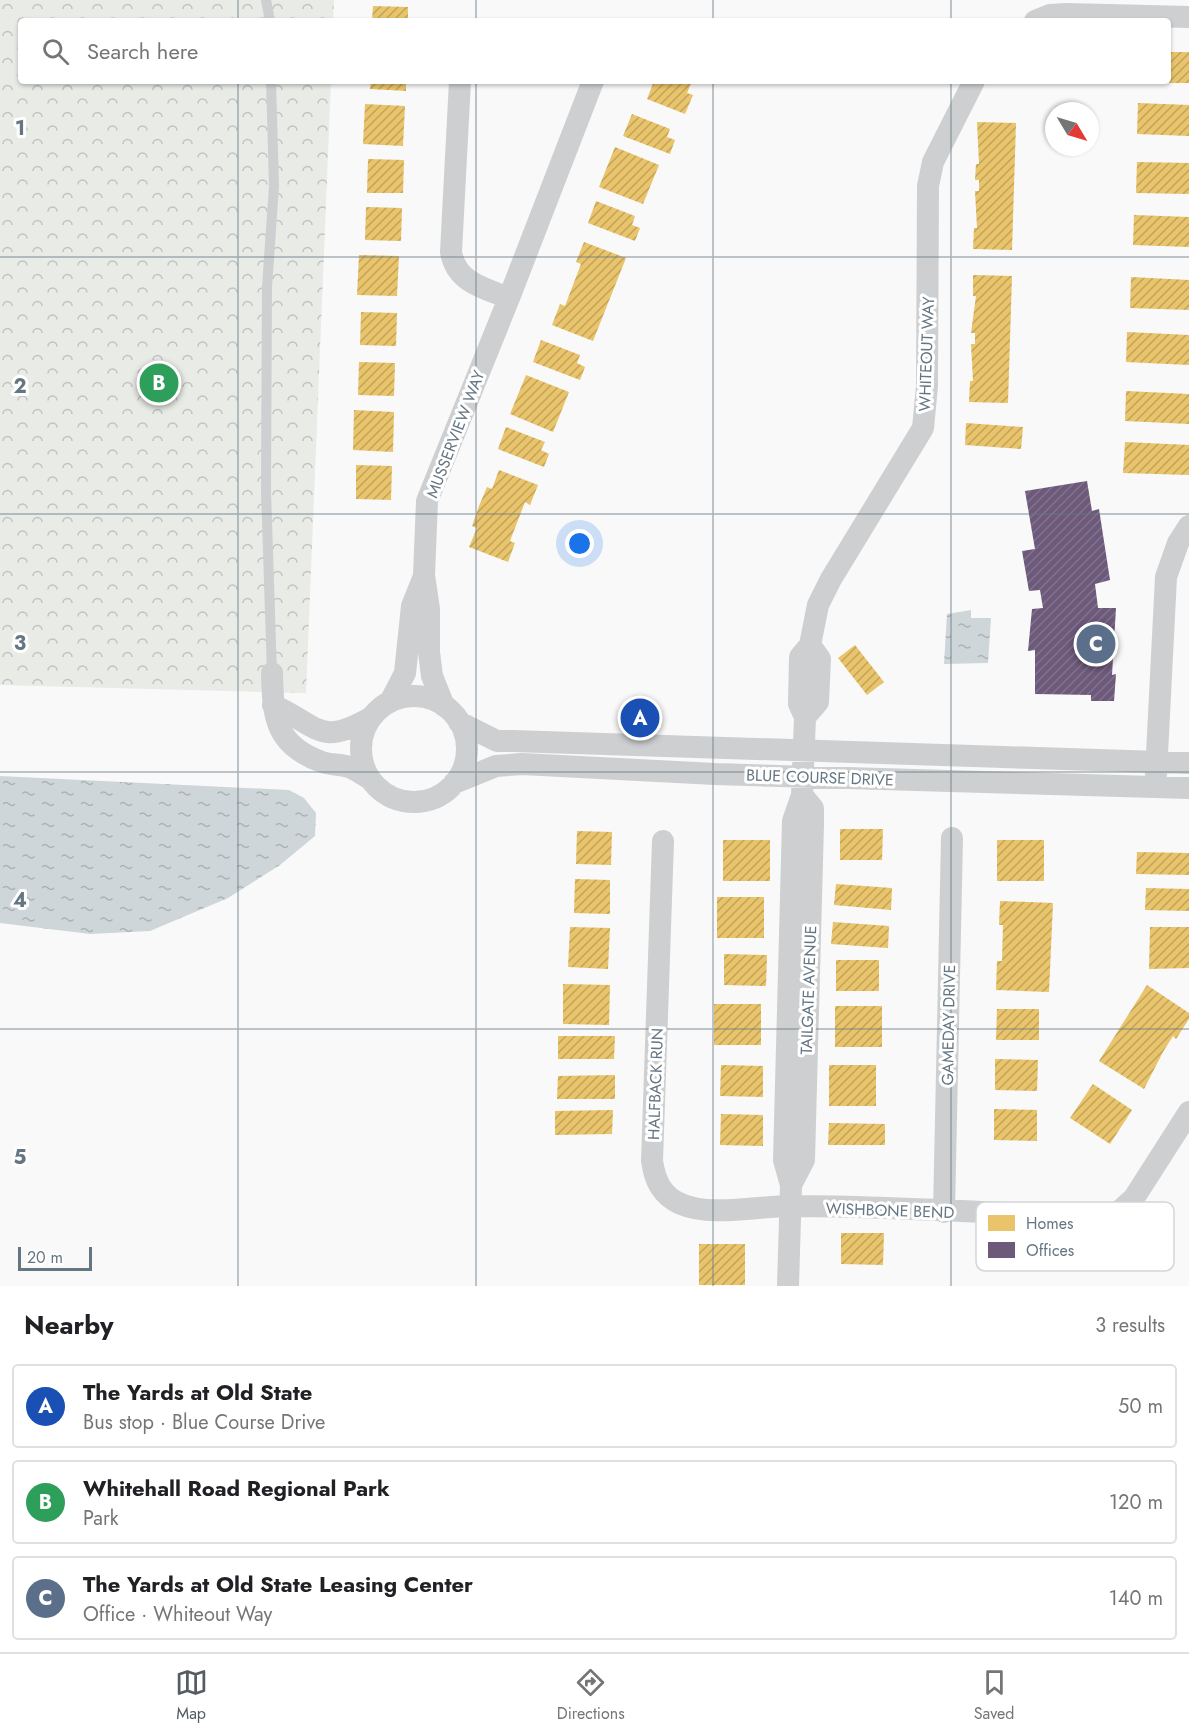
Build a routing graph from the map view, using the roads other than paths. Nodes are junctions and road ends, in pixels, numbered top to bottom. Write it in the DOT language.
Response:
graph roads {
  1 [pos="266,0"];
  2 [pos="1189,17"];
  3 [pos="269,18"];
  4 [pos="1042,18"];
  5 [pos="271,84"];
  6 [pos="460,84"];
  7 [pos="592,84"];
  8 [pos="973,84"];
  9 [pos="509,298"];
  10 [pos="1189,526"];
  11 [pos="424,575"];
  12 [pos="272,673"];
  13 [pos="390,702"];
  14 [pos="273,705"];
  15 [pos="452,714"];
  16 [pos="370,718"];
  17 [pos="803,751"];
  18 [pos="1156,761"];
  19 [pos="1189,763"];
  20 [pos="369,778"];
  21 [pos="454,783"];
  22 [pos="802,786"];
  23 [pos="1156,788"];
  24 [pos="1189,788"];
  25 [pos="952,838"];
  26 [pos="663,841"];
  27 [pos="1189,1112"];
  28 [pos="790,1196"];
  29 [pos="1130,1202"];
  30 [pos="944,1212"];
  31 [pos="976,1213"];
  32 [pos="788,1286"];
  1 -- 3 [label="lane"];
  2 -- 4 [label="street"];
  5 -- 12 [label="lane"];
  6 -- 9 [label="street"];
  7 -- 9 [label="street, MUSSERVIEW WAY"];
  8 -- 17 [label="street, WHITEOUT WAY"];
  9 -- 11 [label="street, MUSSERVIEW WAY"];
  10 -- 18 [label="street"];
  11 -- 13 [label="street, MUSSERVIEW WAY"];
  11 -- 15 [label="street, MUSSERVIEW WAY"];
  12 -- 14 [label="street, BLUE COURSE DRIVE"];
  13 -- 15 [label="street, BLUE COURSE DRIVE"];
  13 -- 16 [label="street, BLUE COURSE DRIVE"];
  14 -- 16 [label="street, BLUE COURSE DRIVE"];
  14 -- 20 [label="street, BLUE COURSE DRIVE"];
  15 -- 17 [label="street, BLUE COURSE DRIVE"];
  15 -- 21 [label="street"];
  16 -- 20 [label="street"];
  17 -- 18 [label="street, BLUE COURSE DRIVE"];
  17 -- 22 [label="street, WHITEOUT WAY"];
  18 -- 19 [label="street, BLUE COURSE DRIVE"];
  18 -- 23 [label="street"];
  20 -- 21 [label="street, BLUE COURSE DRIVE"];
  21 -- 22 [label="street, BLUE COURSE DRIVE"];
  22 -- 23 [label="street, BLUE COURSE DRIVE"];
  22 -- 28 [label="street, TAILGATE AVENUE"];
  23 -- 24 [label="street, BLUE COURSE DRIVE"];
  25 -- 30 [label="street, GAMEDAY DRIVE"];
  26 -- 28 [label="street, HALFBACK RUN"];
  27 -- 29 [label="street, WISHBONE BEND"];
  28 -- 30 [label="street, WISHBONE BEND"];
  28 -- 32 [label="street, TAILGATE AVENUE"];
  30 -- 31 [label="street, WISHBONE BEND"];
}
